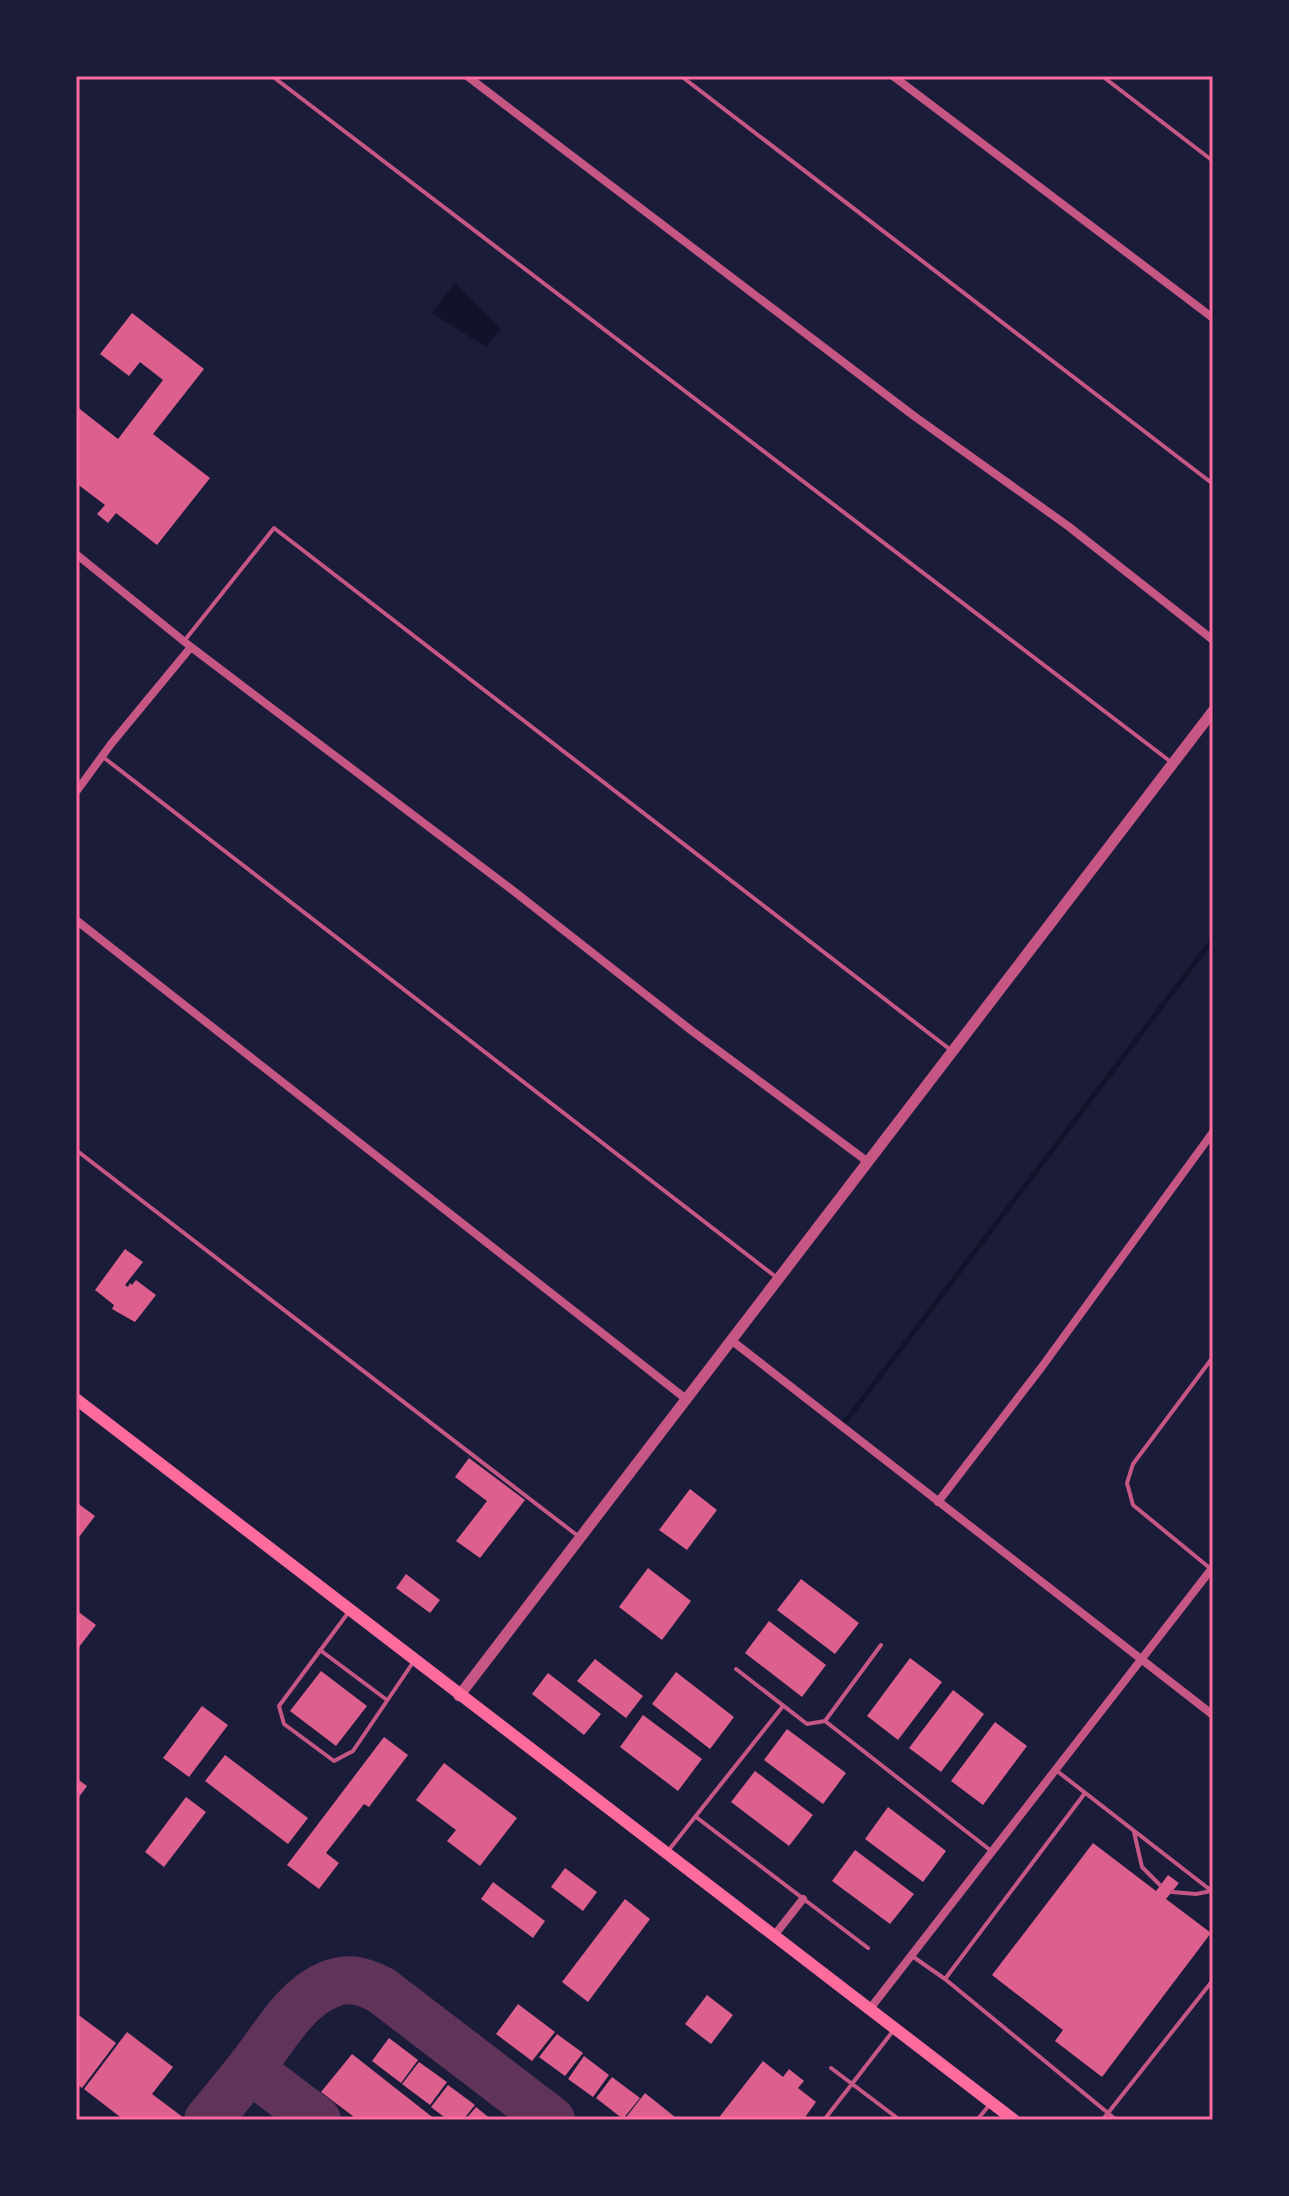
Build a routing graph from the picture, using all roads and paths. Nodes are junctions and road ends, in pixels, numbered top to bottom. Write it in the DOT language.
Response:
graph roads {
  1 [pos="272,76"];
  2 [pos="467,76"];
  3 [pos="681,76"];
  4 [pos="893,76"];
  5 [pos="1102,76"];
  6 [pos="1213,161"];
  7 [pos="1213,318"];
  8 [pos="1213,484"];
  9 [pos="76,554"];
  10 [pos="1213,640"];
  11 [pos="187,644"];
  12 [pos="1213,711"];
  13 [pos="102,756"];
  14 [pos="1172,764"];
  15 [pos="76,792"];
  16 [pos="76,920"];
  17 [pos="952,1051"];
  18 [pos="1213,1132"];
  19 [pos="76,1150"];
  20 [pos="868,1162"];
  21 [pos="778,1279"];
  22 [pos="731,1340"];
  23 [pos="1213,1357"];
  24 [pos="76,1399"];
  25 [pos="686,1399"];
  26 [pos="938,1502"];
  27 [pos="580,1537"];
  28 [pos="1212,1569"];
  29 [pos="349,1611"];
  30 [pos="881,1645"];
  31 [pos="320,1650"];
  32 [pos="1142,1660"];
  33 [pos="414,1661"];
  34 [pos="736,1669"];
  35 [pos="459,1696"];
  36 [pos="387,1700"];
  37 [pos="783,1706"];
  38 [pos="1213,1715"];
  39 [pos="825,1721"];
  40 [pos="1055,1770"];
  41 [pos="1085,1793"];
  42 [pos="696,1817"];
  43 [pos="1134,1831"];
  44 [pos="992,1852"];
  45 [pos="666,1854"];
  46 [pos="1160,1885"];
  47 [pos="1172,1892"];
  48 [pos="1212,1892"];
  49 [pos="803,1899"];
  50 [pos="773,1937"];
  51 [pos="868,1948"];
  52 [pos="912,1956"];
  53 [pos="945,1979"];
  54 [pos="1213,1980"];
  55 [pos="869,2010"];
  56 [pos="894,2029"];
  57 [pos="831,2068"];
  58 [pos="852,2084"];
  59 [pos="991,2103"];
  60 [pos="1108,2113"];
  61 [pos="824,2120"];
  62 [pos="900,2120"];
  63 [pos="977,2120"];
  64 [pos="1014,2120"];
  65 [pos="1102,2120"];
  66 [pos="1116,2120"];
  1 -- 14 [label="lane"];
  2 -- 10 [label="street"];
  3 -- 8 [label="lane"];
  4 -- 7 [label="street"];
  5 -- 6 [label="lane"];
  9 -- 11 [label="street"];
  11 -- 13 [label="street"];
  11 -- 17 [label="lane"];
  11 -- 20 [label="street"];
  12 -- 14 [label="street"];
  13 -- 15 [label="street"];
  13 -- 21 [label="lane"];
  14 -- 17 [label="street"];
  16 -- 25 [label="street"];
  17 -- 20 [label="street"];
  18 -- 26 [label="street"];
  19 -- 27 [label="lane"];
  20 -- 21 [label="street"];
  21 -- 22 [label="street"];
  22 -- 25 [label="street"];
  22 -- 26 [label="street"];
  23 -- 28 [label="lane"];
  24 -- 29 [label="main road"];
  25 -- 27 [label="street"];
  26 -- 32 [label="street"];
  27 -- 35 [label="street"];
  28 -- 32 [label="street"];
  29 -- 31 [label="lane"];
  29 -- 33 [label="main road"];
  30 -- 39 [label="lane"];
  31 -- 36 [label="lane"];
  31 -- 36 [label="lane"];
  32 -- 38 [label="street"];
  32 -- 40 [label="street"];
  33 -- 35 [label="main road"];
  33 -- 36 [label="lane"];
  34 -- 37 [label="lane"];
  35 -- 45 [label="main road"];
  37 -- 39 [label="lane"];
  37 -- 42 [label="lane"];
  39 -- 44 [label="lane"];
  40 -- 41 [label="lane"];
  40 -- 44 [label="street"];
  41 -- 43 [label="lane"];
  41 -- 53 [label="lane"];
  42 -- 45 [label="lane"];
  42 -- 49 [label="lane"];
  43 -- 46 [label="lane"];
  43 -- 48 [label="lane"];
  44 -- 52 [label="street"];
  45 -- 50 [label="main road"];
  47 -- 48 [label="lane"];
  49 -- 50 [label="street"];
  49 -- 51 [label="lane"];
  50 -- 55 [label="main road"];
  52 -- 53 [label="lane"];
  52 -- 55 [label="street"];
  53 -- 60 [label="lane"];
  54 -- 60 [label="lane"];
  55 -- 56 [label="main road"];
  56 -- 58 [label="lane"];
  56 -- 59 [label="main road"];
  57 -- 58 [label="lane"];
  58 -- 61 [label="lane"];
  58 -- 62 [label="lane"];
  59 -- 63 [label="lane"];
  59 -- 64 [label="main road"];
  60 -- 65 [label="lane"];
  60 -- 66 [label="lane"];
}
